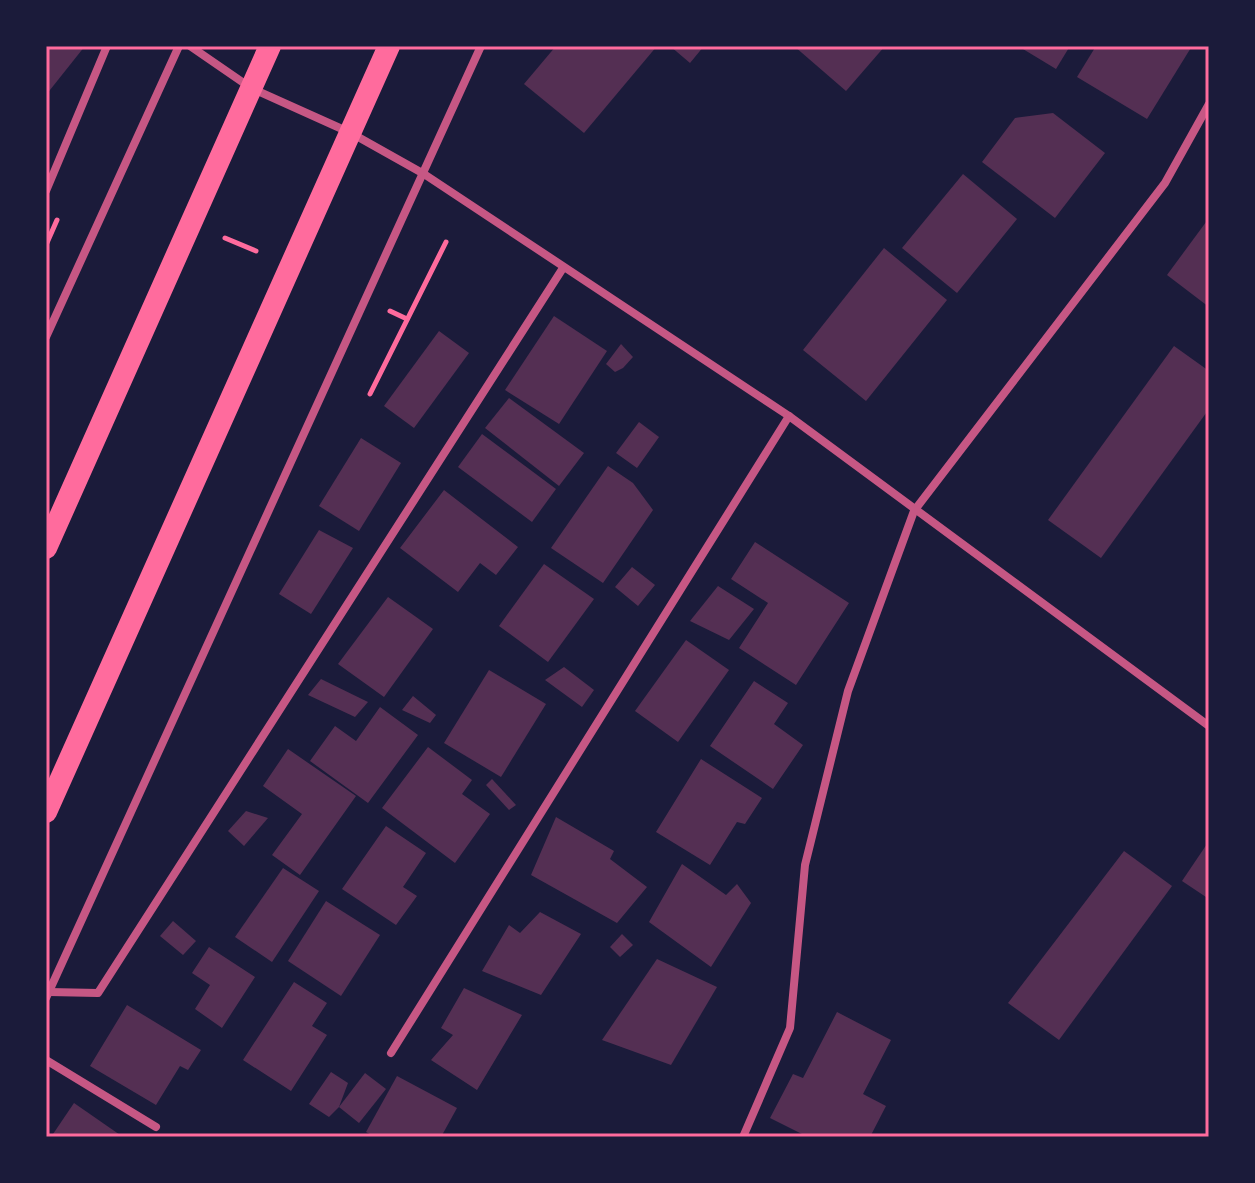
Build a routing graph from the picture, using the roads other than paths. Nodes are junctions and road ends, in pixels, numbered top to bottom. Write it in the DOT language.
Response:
graph roads {
  1 [pos="107,46"];
  2 [pos="179,46"];
  3 [pos="190,46"];
  4 [pos="270,46"];
  5 [pos="389,46"];
  6 [pos="481,46"];
  7 [pos="251,88"];
  8 [pos="1209,104"];
  9 [pos="351,133"];
  10 [pos="424,174"];
  11 [pos="46,191"];
  12 [pos="563,268"];
  13 [pos="46,337"];
  14 [pos="789,416"];
  15 [pos="914,511"];
  16 [pos="46,548"];
  17 [pos="1209,726"];
  18 [pos="46,812"];
  19 [pos="47,995"];
  20 [pos="391,1053"];
  21 [pos="46,1060"];
  22 [pos="156,1127"];
  23 [pos="743,1137"];
  1 -- 11 [label="street"];
  2 -- 13 [label="street"];
  3 -- 7 [label="street"];
  4 -- 7 [label="highway"];
  5 -- 9 [label="highway"];
  6 -- 10 [label="street"];
  7 -- 9 [label="street"];
  7 -- 16 [label="highway"];
  8 -- 15 [label="street"];
  9 -- 10 [label="street"];
  9 -- 18 [label="highway"];
  10 -- 12 [label="street"];
  10 -- 19 [label="street"];
  12 -- 14 [label="street"];
  12 -- 19 [label="street"];
  14 -- 15 [label="street"];
  14 -- 20 [label="street"];
  15 -- 17 [label="street"];
  15 -- 23 [label="street"];
  21 -- 22 [label="street"];
}
